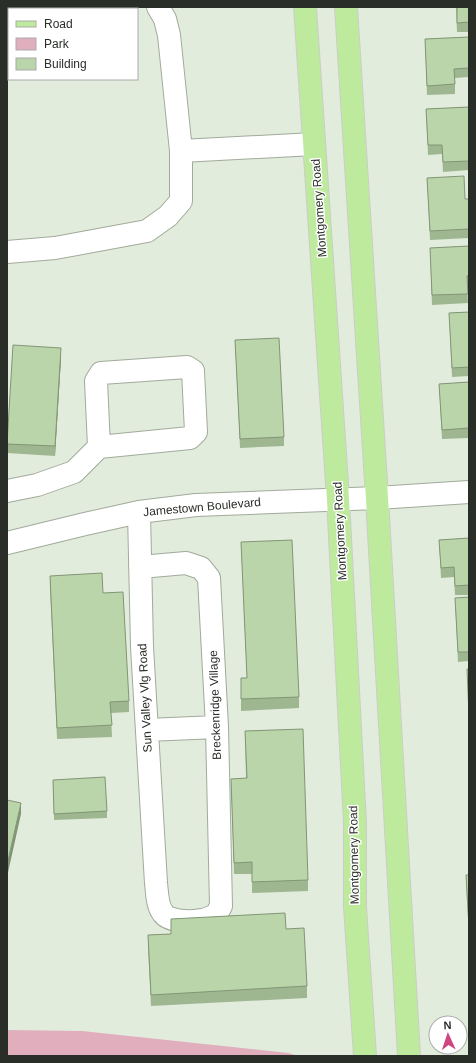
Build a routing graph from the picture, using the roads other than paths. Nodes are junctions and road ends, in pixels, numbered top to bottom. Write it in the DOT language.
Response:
graph roads {
  1 [pos="120,7"];
  2 [pos="158,7"];
  3 [pos="305,7"];
  4 [pos="346,7"];
  5 [pos="115,8"];
  6 [pos="314,144"];
  7 [pos="181,151"];
  8 [pos="7,252"];
  9 [pos="99,447"];
  10 [pos="7,491"];
  11 [pos="469,492"];
  12 [pos="377,498"];
  13 [pos="338,499"];
  14 [pos="139,512"];
  15 [pos="7,543"];
  16 [pos="140,567"];
  17 [pos="217,727"];
  18 [pos="147,730"];
  19 [pos="221,906"];
  20 [pos="366,1056"];
  21 [pos="409,1056"];
  1 -- 5 [label="street"];
  2 -- 7 [label="street"];
  3 -- 6 [label="main road, Montgomery Road"];
  4 -- 12 [label="main road"];
  6 -- 7 [label="street"];
  6 -- 13 [label="main road, Montgomery Road"];
  7 -- 8 [label="street"];
  9 -- 9 [label="street"];
  9 -- 10 [label="street"];
  11 -- 12 [label="street, Jamestown Boulevard"];
  12 -- 13 [label="street, Jamestown Boulevard"];
  12 -- 21 [label="main road"];
  13 -- 14 [label="street, Jamestown Boulevard"];
  13 -- 20 [label="main road, Montgomery Road"];
  14 -- 15 [label="street, Jamestown Boulevard"];
  14 -- 16 [label="street, Sun Valley Vlg Road"];
  16 -- 17 [label="street, Breckenridge Village"];
  16 -- 18 [label="street, Sun Valley Vlg Road"];
  17 -- 18 [label="street"];
  17 -- 19 [label="street, Breckenridge Village"];
  18 -- 19 [label="street, Sun Valley Vlg Road"];
}
